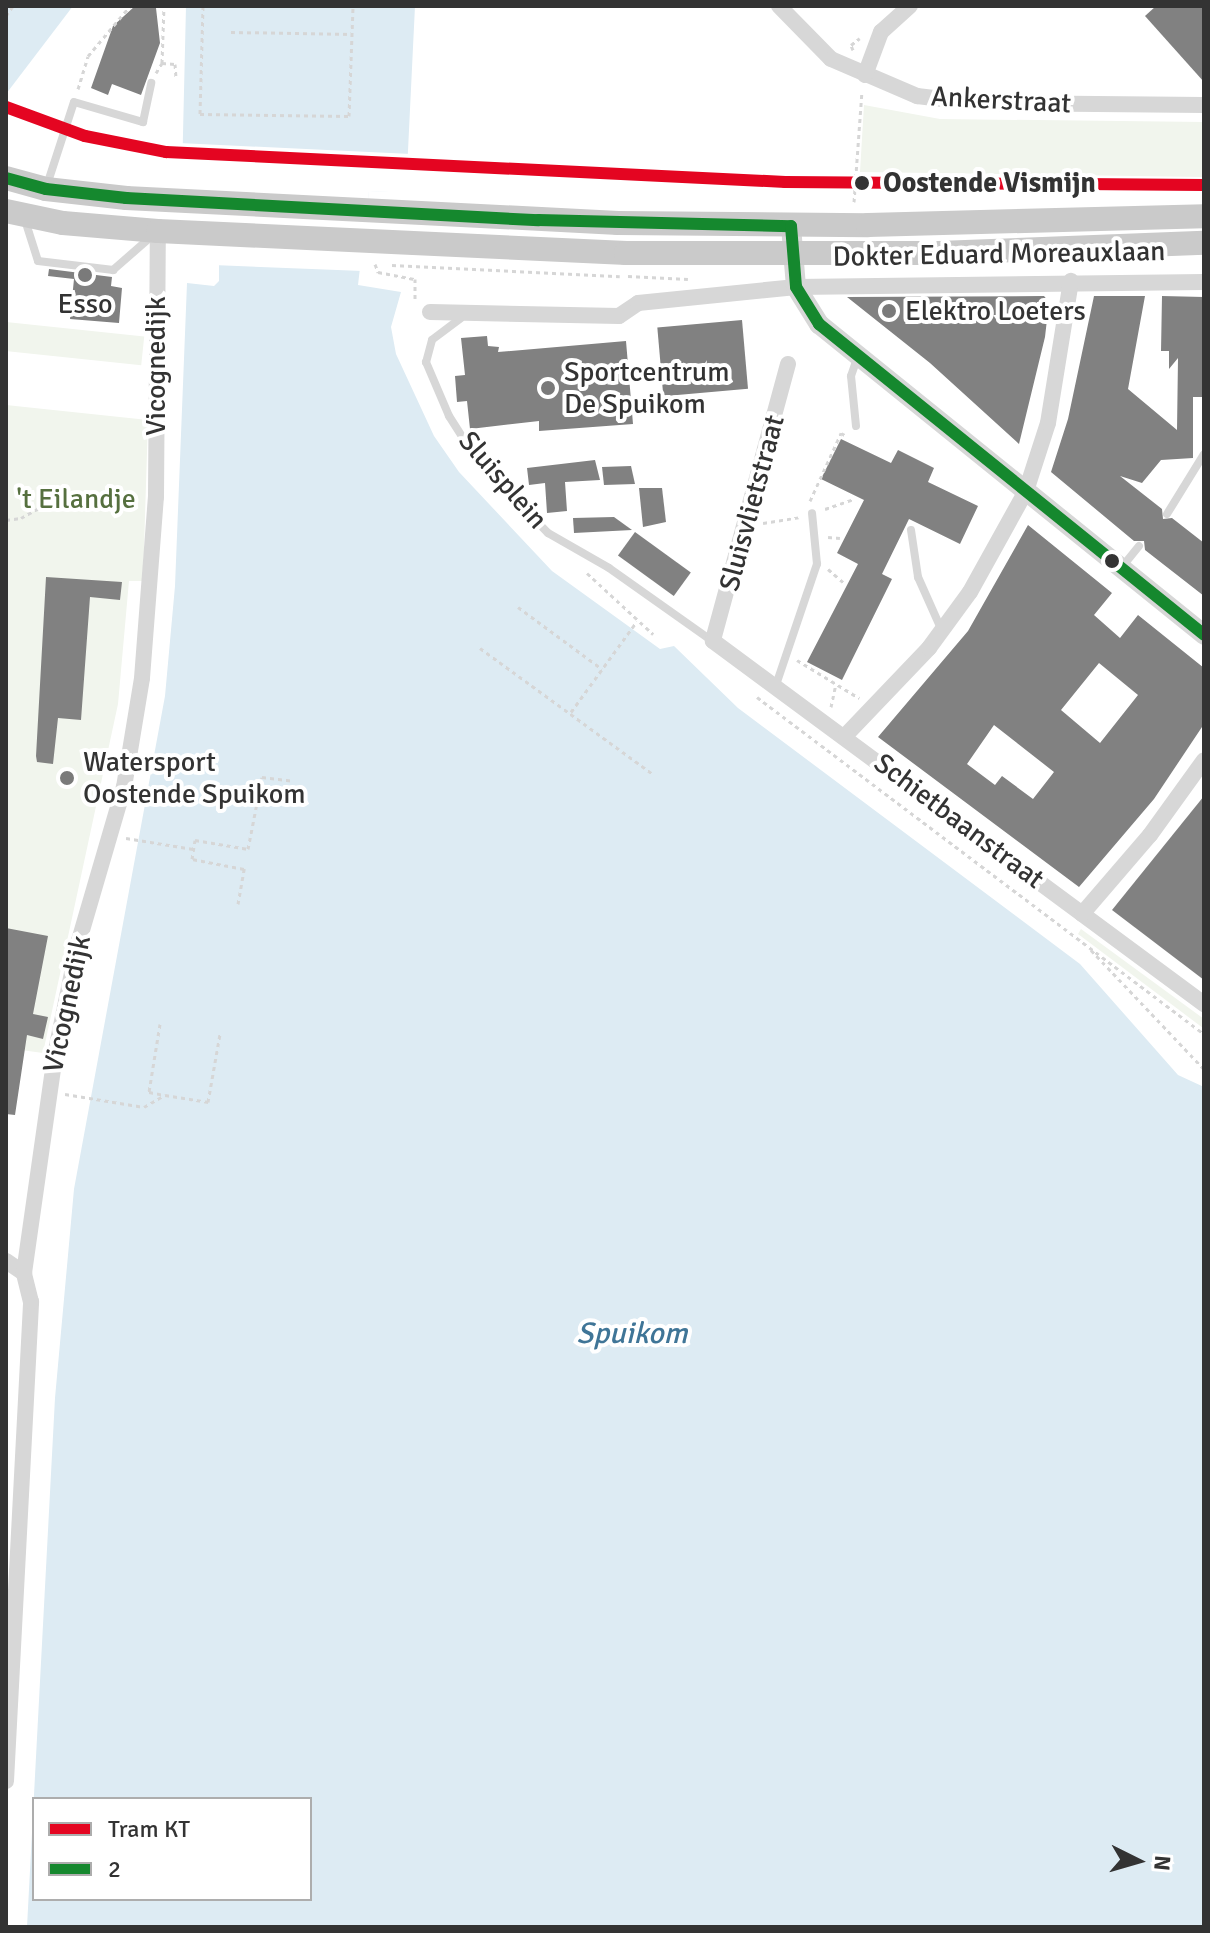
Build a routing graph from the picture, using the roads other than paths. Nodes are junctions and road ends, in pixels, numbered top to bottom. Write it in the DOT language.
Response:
graph roads {
  1 [pos="779,6"];
  2 [pos="910,6"];
  3 [pos="865,75"];
  4 [pos="151,83"];
  5 [pos="1204,105"];
  6 [pos="8,178"];
  7 [pos="46,189"];
  8 [pos="15,213"];
  9 [pos="1204,216"];
  10 [pos="791,226"];
  11 [pos="158,231"];
  12 [pos="1204,243"];
  13 [pos="793,253"];
  14 [pos="1071,281"];
  15 [pos="1204,282"];
  16 [pos="796,287"];
  17 [pos="423,311"];
  18 [pos="476,313"];
  19 [pos="858,355"];
  20 [pos="788,364"];
  21 [pos="856,426"];
  22 [pos="1204,454"];
  23 [pos="1026,491"];
  24 [pos="812,513"];
  25 [pos="1167,514"];
  26 [pos="911,530"];
  27 [pos="1139,546"];
  28 [pos="1122,568"];
  29 [pos="942,631"];
  30 [pos="1204,635"];
  31 [pos="713,641"];
  32 [pos="776,685"];
  33 [pos="845,736"];
  34 [pos="1204,760"];
  35 [pos="1082,914"];
  36 [pos="1204,1004"];
  37 [pos="6,1261"];
  38 [pos="24,1273"];
  39 [pos="6,1781"];
  1 -- 3 [label="street, Ankerstraat"];
  2 -- 3 [label="street"];
  3 -- 5 [label="street, Ankerstraat"];
  4 -- 7 [label="lane"];
  6 -- 7 [label="main road, Dokter Eduard Moreauxlaan"];
  7 -- 10 [label="main road, Dokter Eduard Moreauxlaan"];
  8 -- 11 [label="main road, Dokter Eduard Moreauxlaan"];
  8 -- 11 [label="lane"];
  9 -- 10 [label="main road, Dokter Eduard Moreauxlaan"];
  10 -- 13 [label="street"];
  11 -- 13 [label="main road, Dokter Eduard Moreauxlaan"];
  11 -- 38 [label="street, Vicognedijk"];
  12 -- 13 [label="main road, Dokter Eduard Moreauxlaan"];
  13 -- 16 [label="street"];
  14 -- 15 [label="street, Dokter Eduard Moreauxlaan"];
  14 -- 16 [label="street, Dokter Eduard Moreauxlaan"];
  14 -- 23 [label="street"];
  16 -- 18 [label="street"];
  16 -- 19 [label="street"];
  17 -- 18 [label="street"];
  18 -- 31 [label="lane, Sluisplein"];
  19 -- 21 [label="lane"];
  19 -- 23 [label="street"];
  20 -- 31 [label="street, Sluisvlietstraat"];
  22 -- 25 [label="lane"];
  23 -- 28 [label="street"];
  23 -- 29 [label="street"];
  24 -- 32 [label="lane"];
  26 -- 29 [label="lane"];
  27 -- 28 [label="lane"];
  28 -- 30 [label="street"];
  29 -- 33 [label="street"];
  31 -- 32 [label="street, Schietbaanstraat"];
  32 -- 33 [label="street, Schietbaanstraat"];
  33 -- 35 [label="street, Schietbaanstraat"];
  34 -- 35 [label="street"];
  35 -- 36 [label="street, Schietbaanstraat"];
  37 -- 38 [label="street"];
  38 -- 39 [label="street, Vicognedijk"];
}
